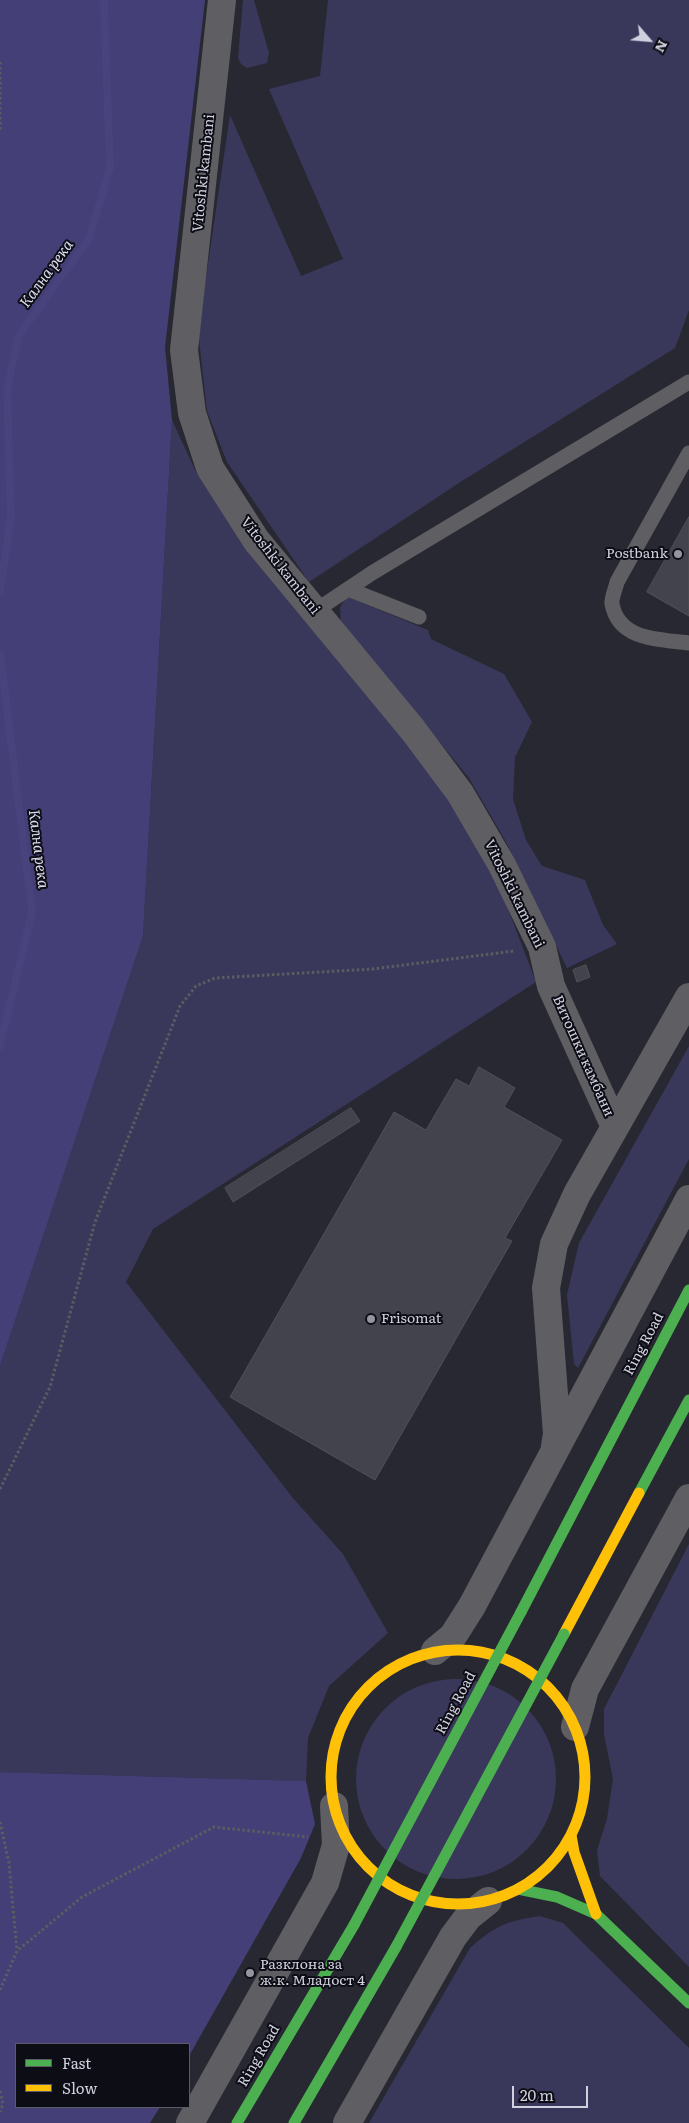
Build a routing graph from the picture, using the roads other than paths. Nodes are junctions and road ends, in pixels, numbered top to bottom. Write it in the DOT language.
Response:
graph roads {
  1 [pos="222,0"];
  2 [pos="689,382"];
  3 [pos="689,452"];
  4 [pos="348,589"];
  5 [pos="315,611"];
  6 [pos="419,617"];
  7 [pos="689,643"];
  8 [pos="689,997"];
  9 [pos="615,1127"];
  10 [pos="689,1199"];
  11 [pos="689,1290"];
  12 [pos="689,1400"];
  13 [pos="553,1454"];
  14 [pos="686,1506"];
  15 [pos="435,1651"];
  16 [pos="575,1727"];
  17 [pos="334,1806"];
  18 [pos="571,1835"];
  19 [pos="518,1890"];
  20 [pos="488,1901"];
  21 [pos="596,1914"];
  22 [pos="689,2003"];
  23 [pos="190,2123"];
  24 [pos="237,2123"];
  25 [pos="294,2123"];
  26 [pos="347,2123"];
  1 -- 5 [label="street, Vitoshki kambani"];
  2 -- 4 [label="lane"];
  3 -- 7 [label="lane"];
  4 -- 5 [label="lane"];
  4 -- 6 [label="lane"];
  5 -- 9 [label="street, Vitoshki kambani"];
  8 -- 9 [label="street"];
  9 -- 13 [label="street"];
  10 -- 13 [label="street"];
  11 -- 24 [label="main road, Ring Road, bridge"];
  12 -- 25 [label="main road, bridge"];
  13 -- 15 [label="street"];
  14 -- 16 [label="street"];
  15 -- 16 [label="main road"];
  15 -- 17 [label="main road"];
  16 -- 18 [label="main road"];
  17 -- 20 [label="main road"];
  17 -- 23 [label="street"];
  18 -- 19 [label="main road"];
  18 -- 21 [label="main road"];
  19 -- 20 [label="main road"];
  19 -- 21 [label="main road"];
  20 -- 26 [label="street"];
  21 -- 22 [label="main road"];
}
